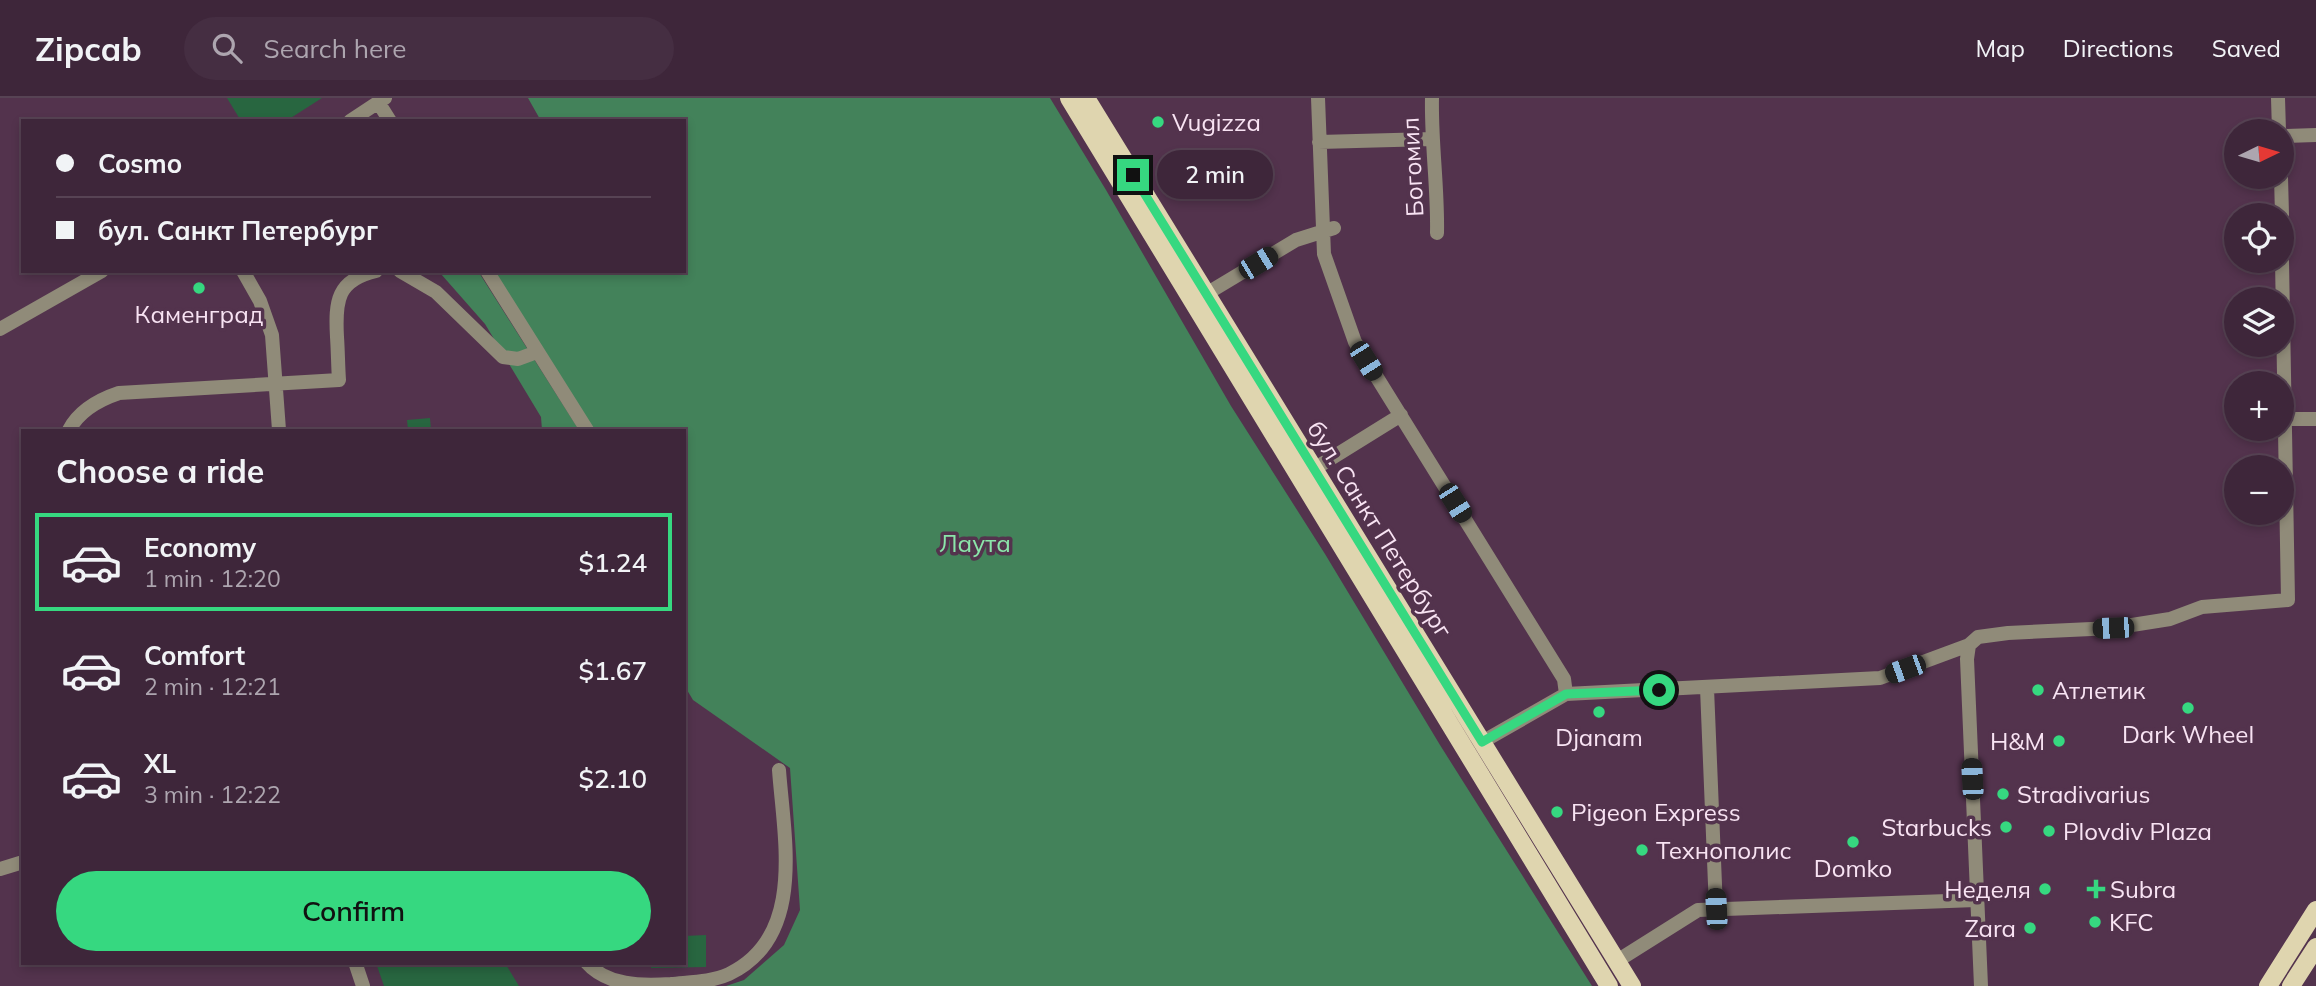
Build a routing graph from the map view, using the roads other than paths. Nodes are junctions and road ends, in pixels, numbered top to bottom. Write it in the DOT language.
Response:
graph roads {
  1 [pos="1069,98"];
  2 [pos="1086,98"];
  3 [pos="1318,98"];
  4 [pos="1432,98"];
  5 [pos="2278,98"];
  6 [pos="382,100"];
  7 [pos="353,119"];
  8 [pos="389,119"];
  9 [pos="2279,119"];
  10 [pos="2316,135"];
  11 [pos="2294,136"];
  12 [pos="1431,139"];
  13 [pos="1319,142"];
  14 [pos="1328,229"];
  15 [pos="1437,233"];
  16 [pos="98,273"];
  17 [pos="244,273"];
  18 [pos="370,273"];
  19 [pos="403,273"];
  20 [pos="487,273"];
  21 [pos="2282,273"];
  22 [pos="1206,294"];
  23 [pos="0,329"];
  24 [pos="537,352"];
  25 [pos="2283,371"];
  26 [pos="275,384"];
  27 [pos="1401,415"];
  28 [pos="2294,419"];
  29 [pos="2316,419"];
  30 [pos="70,429"];
  31 [pos="279,429"];
  32 [pos="586,429"];
  33 [pos="2284,441"];
  34 [pos="1314,469"];
  35 [pos="1969,645"];
  36 [pos="1707,688"];
  37 [pos="1566,694"];
  38 [pos="1482,742"];
  39 [pos="779,770"];
  40 [pos="21,864"];
  41 [pos="0,869"];
  42 [pos="1976,900"];
  43 [pos="1716,909"];
  44 [pos="2316,910"];
  45 [pos="2316,947"];
  46 [pos="1617,961"];
  47 [pos="356,965"];
  48 [pos="588,965"];
  49 [pos="363,986"];
  50 [pos="1609,986"];
  51 [pos="1632,986"];
  52 [pos="1981,986"];
  53 [pos="2268,986"];
  54 [pos="2291,986"];
  1 -- 50 [label="main road, бул. Санкт Петербург"];
  2 -- 22 [label="main road, бул. Санкт Петербург"];
  3 -- 13 [label="street"];
  4 -- 12 [label="street, Богомил"];
  5 -- 9 [label="street"];
  6 -- 7 [label="street"];
  6 -- 8 [label="street"];
  10 -- 11 [label="street"];
  12 -- 13 [label="street"];
  12 -- 15 [label="street, Богомил"];
  13 -- 14 [label="street"];
  14 -- 22 [label="street"];
  14 -- 27 [label="street"];
  16 -- 23 [label="street"];
  17 -- 26 [label="street"];
  18 -- 26 [label="street"];
  19 -- 24 [label="street"];
  20 -- 24 [label="street"];
  21 -- 25 [label="street"];
  22 -- 34 [label="main road, бул. Санкт Петербург"];
  24 -- 32 [label="street"];
  26 -- 30 [label="street"];
  26 -- 31 [label="street"];
  27 -- 34 [label="street"];
  27 -- 37 [label="street"];
  28 -- 29 [label="street"];
  33 -- 35 [label="street"];
  34 -- 38 [label="main road, бул. Санкт Петербург"];
  35 -- 36 [label="street"];
  35 -- 42 [label="street"];
  36 -- 37 [label="street"];
  36 -- 43 [label="street"];
  37 -- 38 [label="street"];
  38 -- 46 [label="main road, бул. Санкт Петербург"];
  39 -- 48 [label="street"];
  40 -- 41 [label="street"];
  42 -- 43 [label="street"];
  42 -- 52 [label="street"];
  43 -- 46 [label="street"];
  44 -- 53 [label="main road"];
  45 -- 54 [label="main road"];
  46 -- 51 [label="main road, бул. Санкт Петербург"];
  47 -- 49 [label="street"];
}
